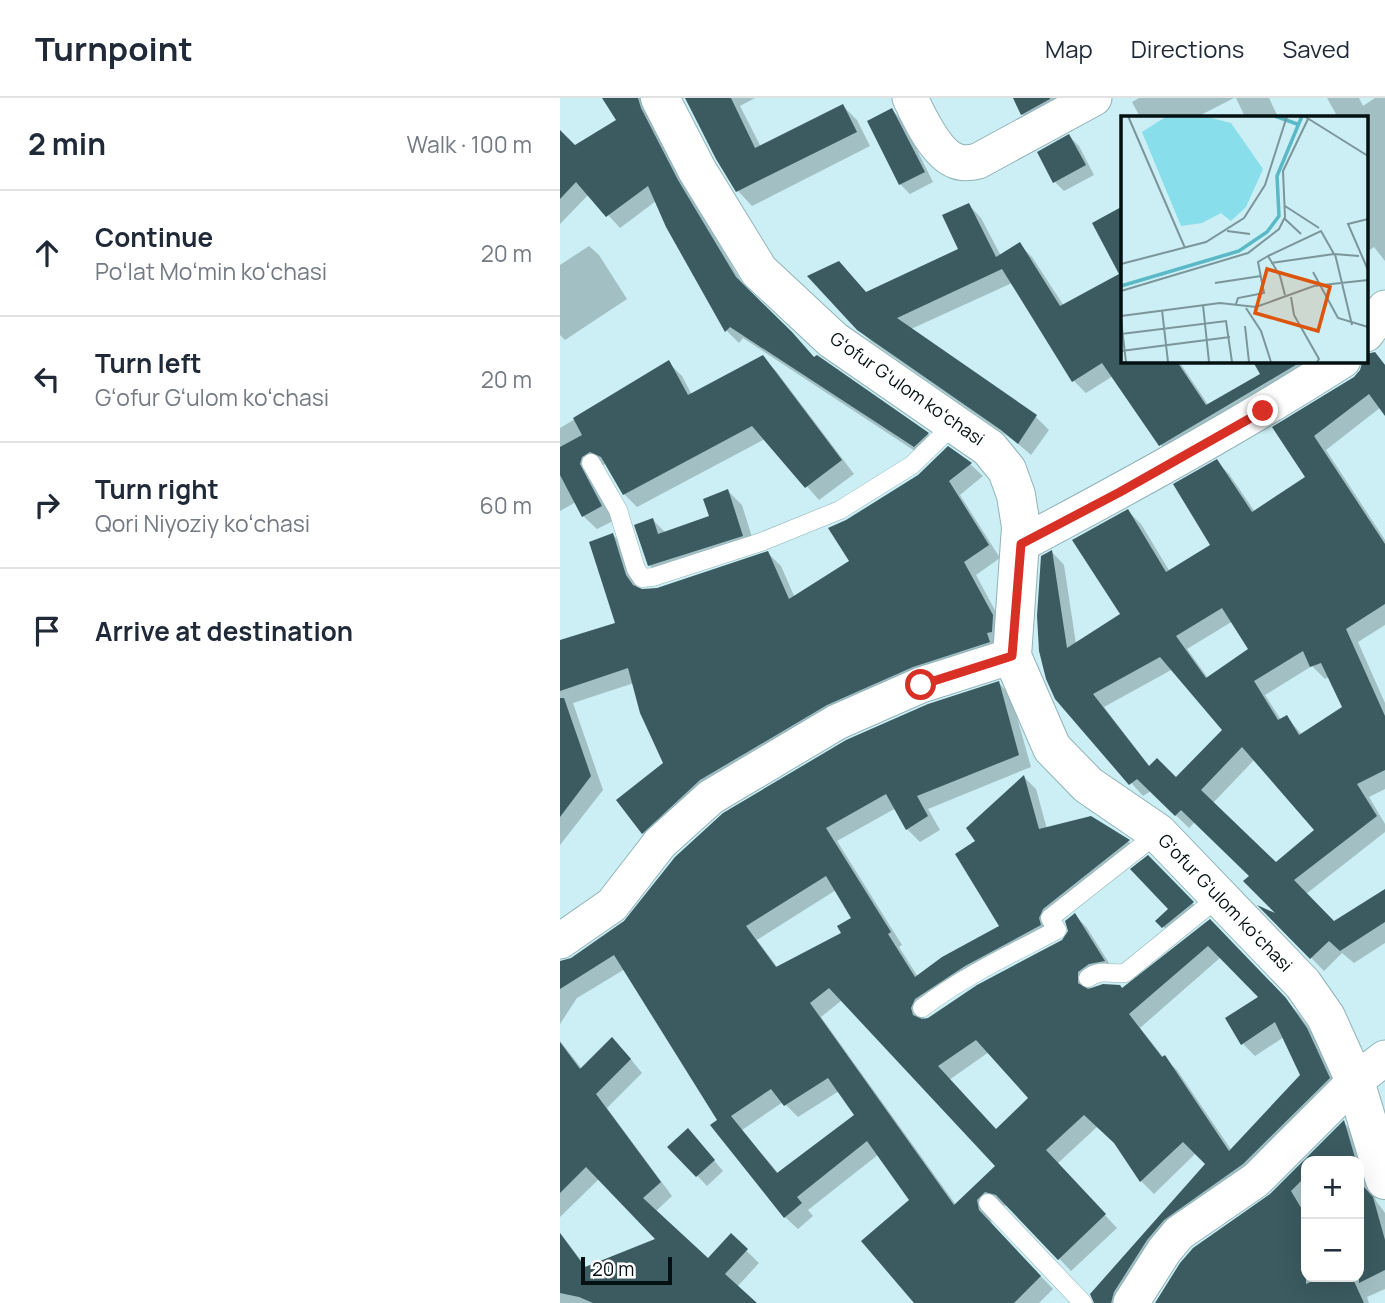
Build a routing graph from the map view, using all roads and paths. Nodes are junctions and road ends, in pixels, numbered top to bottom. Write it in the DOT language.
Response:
graph roads {
  1 [pos="660,98"];
  2 [pos="910,98"];
  3 [pos="1094,98"];
  4 [pos="1385,308"];
  5 [pos="1368,331"];
  6 [pos="1340,362"];
  7 [pos="954,424"];
  8 [pos="591,463"];
  9 [pos="1021,544"];
  10 [pos="1012,656"];
  11 [pos="1158,833"];
  12 [pos="1220,896"];
  13 [pos="560,941"];
  14 [pos="1088,978"];
  15 [pos="922,1009"];
  16 [pos="1385,1058"];
  17 [pos="1355,1081"];
  18 [pos="1385,1180"];
  19 [pos="988,1203"];
  20 [pos="1083,1303"];
  21 [pos="1131,1303"];
  1 -- 7 [label="street, Gʻofur Gʻulom koʻchasi"];
  2 -- 3 [label="street"];
  4 -- 5 [label="street"];
  6 -- 9 [label="street"];
  7 -- 8 [label="lane"];
  7 -- 9 [label="street, Gʻofur Gʻulom koʻchasi"];
  9 -- 10 [label="street, Gʻofur Gʻulom koʻchasi"];
  10 -- 11 [label="street, Gʻofur Gʻulom koʻchasi"];
  10 -- 13 [label="street"];
  11 -- 12 [label="street, Gʻofur Gʻulom koʻchasi"];
  11 -- 15 [label="lane"];
  12 -- 14 [label="lane"];
  12 -- 17 [label="street, Gʻofur Gʻulom koʻchasi"];
  16 -- 17 [label="street"];
  17 -- 18 [label="street, Gʻofur Gʻulom koʻchasi"];
  17 -- 21 [label="street"];
  19 -- 20 [label="lane"];
}
